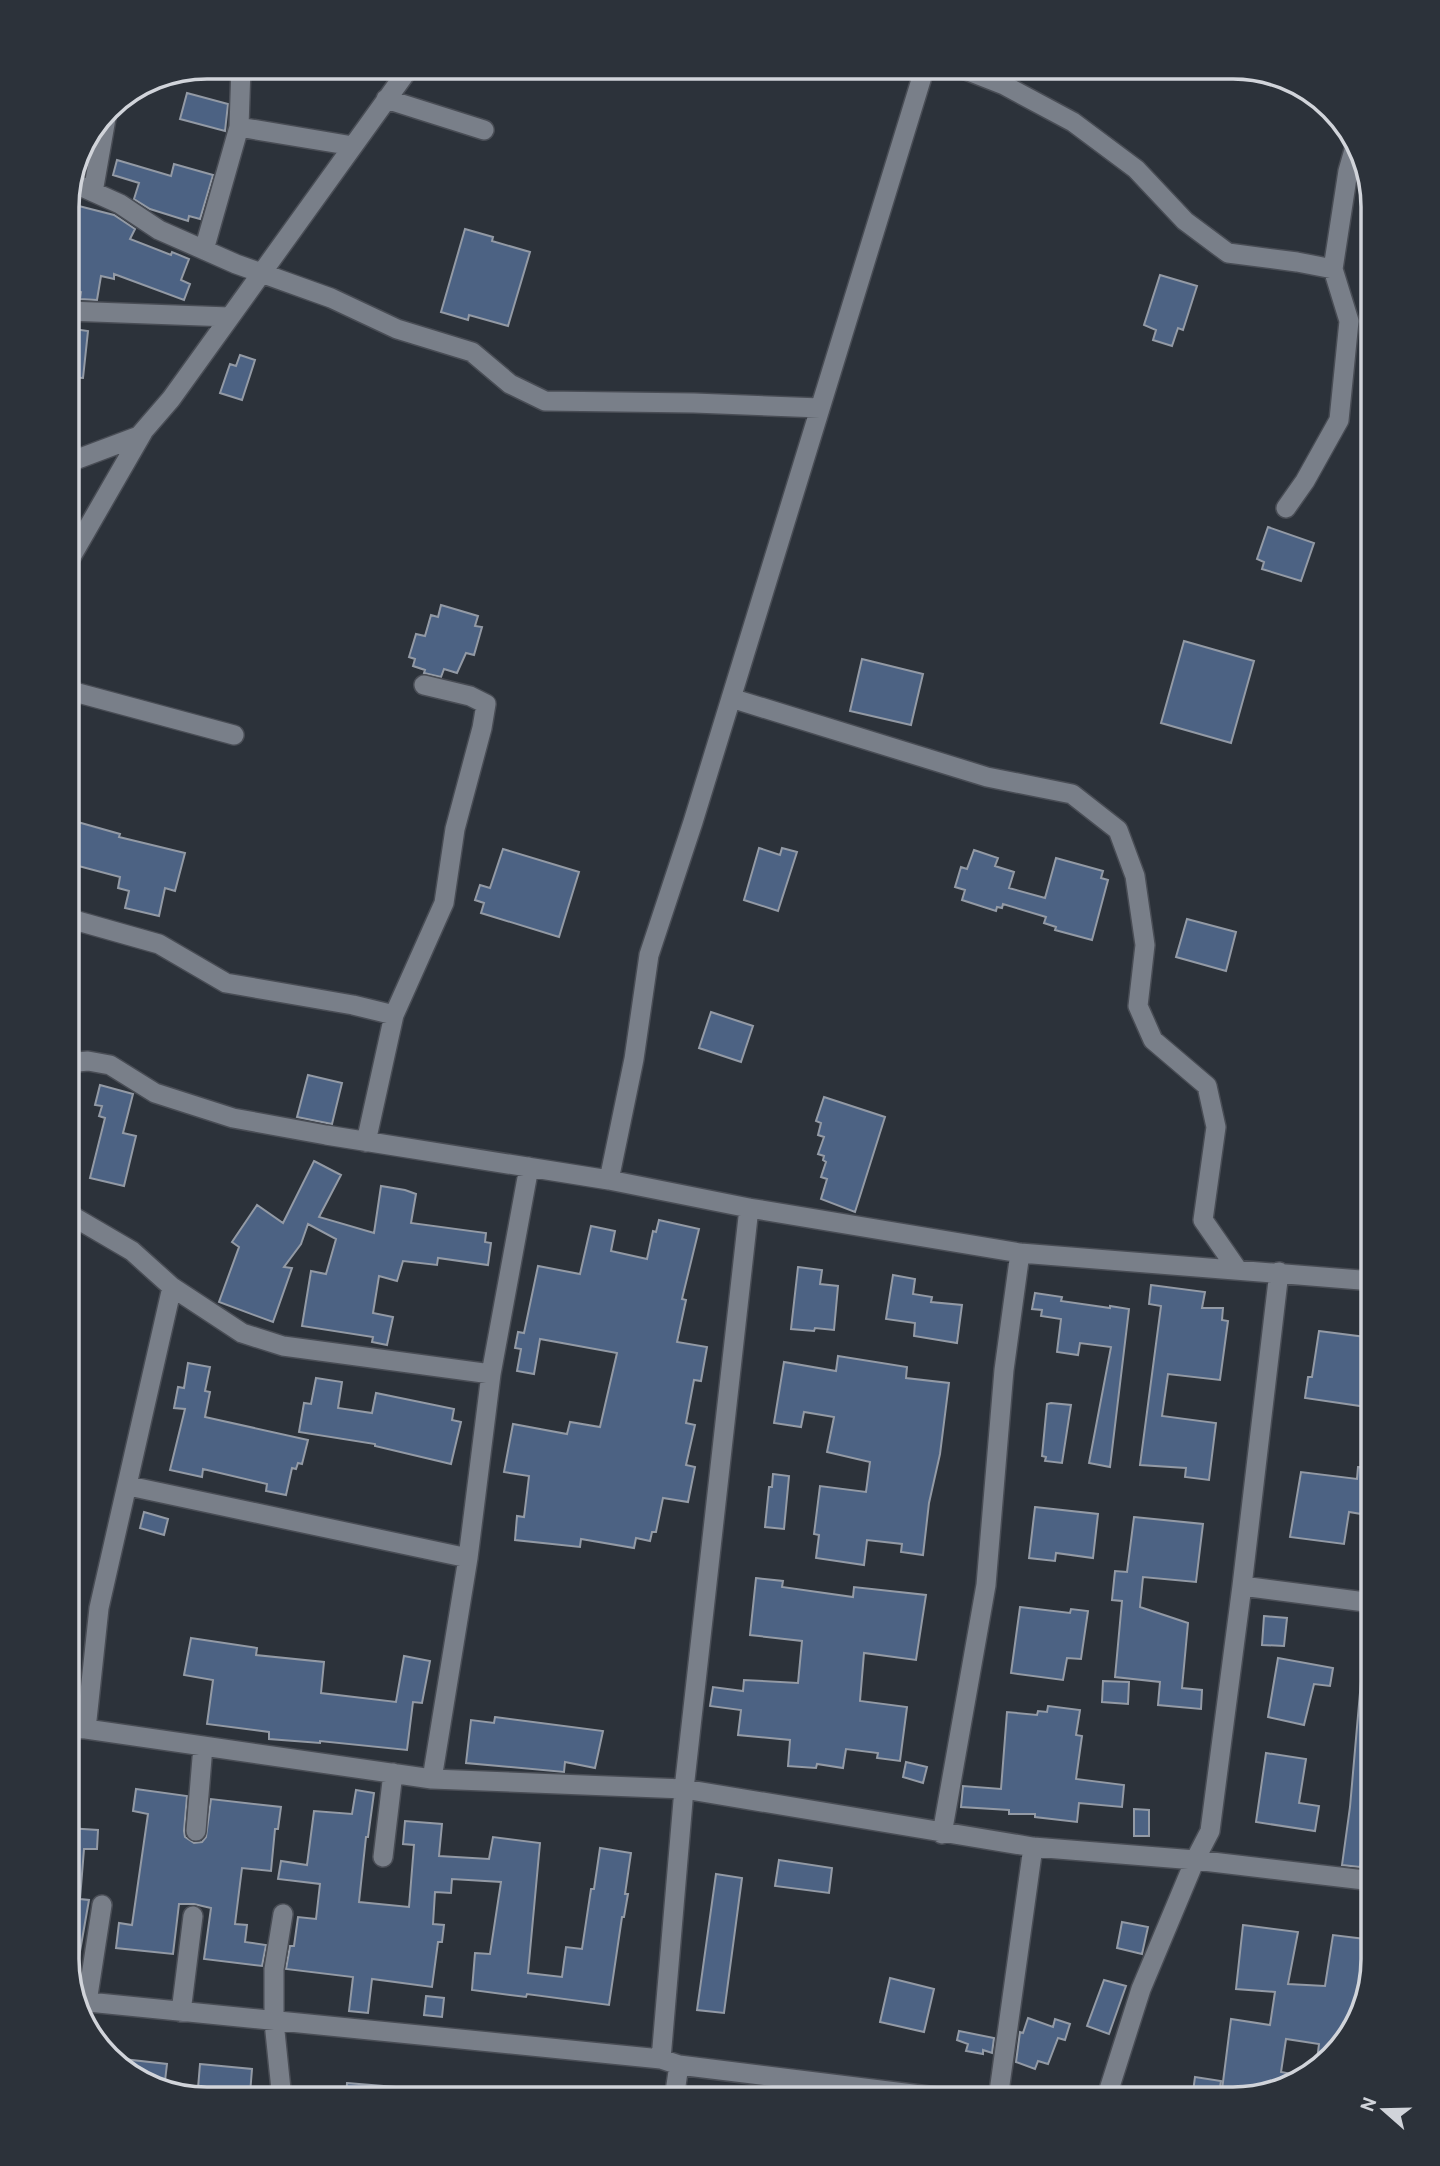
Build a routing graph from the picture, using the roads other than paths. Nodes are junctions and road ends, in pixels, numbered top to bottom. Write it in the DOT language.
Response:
graph roads {
  1 [pos="241,79"];
  2 [pos="401,79"];
  3 [pos="921,79"];
  4 [pos="989,79"];
  5 [pos="386,99"];
  6 [pos="239,127"];
  7 [pos="484,130"];
  8 [pos="104,131"];
  9 [pos="353,146"];
  10 [pos="1351,159"];
  11 [pos="80,186"];
  12 [pos="93,192"];
  13 [pos="204,250"];
  14 [pos="1334,269"];
  15 [pos="261,273"];
  16 [pos="79,311"];
  17 [pos="229,317"];
  18 [pos="820,408"];
  19 [pos="143,431"];
  20 [pos="79,458"];
  21 [pos="1286,508"];
  22 [pos="79,543"];
  23 [pos="424,685"];
  24 [pos="79,693"];
  25 [pos="731,698"];
  26 [pos="234,735"];
  27 [pos="79,921"];
  28 [pos="394,1015"];
  29 [pos="79,1062"];
  30 [pos="366,1142"];
  31 [pos="529,1167"];
  32 [pos="609,1180"];
  33 [pos="748,1208"];
  34 [pos="79,1220"];
  35 [pos="1020,1254"];
  36 [pos="1237,1269"];
  37 [pos="1279,1272"];
  38 [pos="1361,1280"];
  39 [pos="172,1287"];
  40 [pos="491,1374"];
  41 [pos="129,1486"];
  42 [pos="468,1558"];
  43 [pos="1242,1586"];
  44 [pos="1361,1601"];
  45 [pos="79,1713"];
  46 [pos="79,1729"];
  47 [pos="203,1746"];
  48 [pos="393,1773"];
  49 [pos="432,1779"];
  50 [pos="684,1790"];
  51 [pos="196,1831"];
  52 [pos="942,1833"];
  53 [pos="1033,1847"];
  54 [pos="383,1857"];
  55 [pos="1195,1860"];
  56 [pos="1361,1879"];
  57 [pos="102,1905"];
  58 [pos="283,1914"];
  59 [pos="192,1916"];
  60 [pos="84,1994"];
  61 [pos="87,2002"];
  62 [pos="181,2012"];
  63 [pos="274,2022"];
  64 [pos="670,2062"];
  65 [pos="281,2087"];
  66 [pos="673,2087"];
  67 [pos="790,2087"];
  68 [pos="1000,2087"];
  69 [pos="1110,2087"];
  1 -- 6 [label="street"];
  2 -- 5 [label="street"];
  3 -- 18 [label="street"];
  4 -- 14 [label="street"];
  5 -- 7 [label="street"];
  5 -- 9 [label="street"];
  6 -- 9 [label="street"];
  6 -- 13 [label="street"];
  8 -- 12 [label="street"];
  9 -- 15 [label="street"];
  10 -- 14 [label="street"];
  11 -- 12 [label="street"];
  12 -- 13 [label="street"];
  13 -- 15 [label="street"];
  14 -- 21 [label="street"];
  15 -- 17 [label="street"];
  15 -- 18 [label="street"];
  16 -- 17 [label="street"];
  17 -- 19 [label="street"];
  18 -- 25 [label="street"];
  19 -- 20 [label="street"];
  19 -- 22 [label="street"];
  23 -- 28 [label="street"];
  24 -- 26 [label="street"];
  25 -- 32 [label="street"];
  25 -- 36 [label="street"];
  27 -- 28 [label="street"];
  28 -- 30 [label="street"];
  29 -- 30 [label="street"];
  30 -- 31 [label="street"];
  31 -- 32 [label="street"];
  31 -- 40 [label="street"];
  32 -- 33 [label="street"];
  33 -- 35 [label="street"];
  33 -- 50 [label="street"];
  34 -- 39 [label="street"];
  35 -- 36 [label="street"];
  35 -- 52 [label="street"];
  36 -- 37 [label="street"];
  37 -- 38 [label="street"];
  37 -- 43 [label="street"];
  39 -- 40 [label="street"];
  39 -- 41 [label="street"];
  40 -- 42 [label="street"];
  41 -- 42 [label="street"];
  41 -- 45 [label="street"];
  42 -- 49 [label="street"];
  43 -- 44 [label="street"];
  43 -- 55 [label="street"];
  46 -- 47 [label="street"];
  47 -- 48 [label="street"];
  47 -- 51 [label="street"];
  48 -- 49 [label="street"];
  48 -- 54 [label="street"];
  49 -- 50 [label="street"];
  50 -- 52 [label="street"];
  50 -- 64 [label="street"];
  52 -- 53 [label="street"];
  53 -- 55 [label="street"];
  53 -- 68 [label="street"];
  55 -- 56 [label="street"];
  55 -- 69 [label="street"];
  57 -- 60 [label="street"];
  58 -- 63 [label="street"];
  59 -- 62 [label="street"];
  61 -- 62 [label="street"];
  62 -- 63 [label="street"];
  63 -- 64 [label="street"];
  63 -- 65 [label="street"];
  64 -- 66 [label="street"];
  64 -- 67 [label="street"];
}
